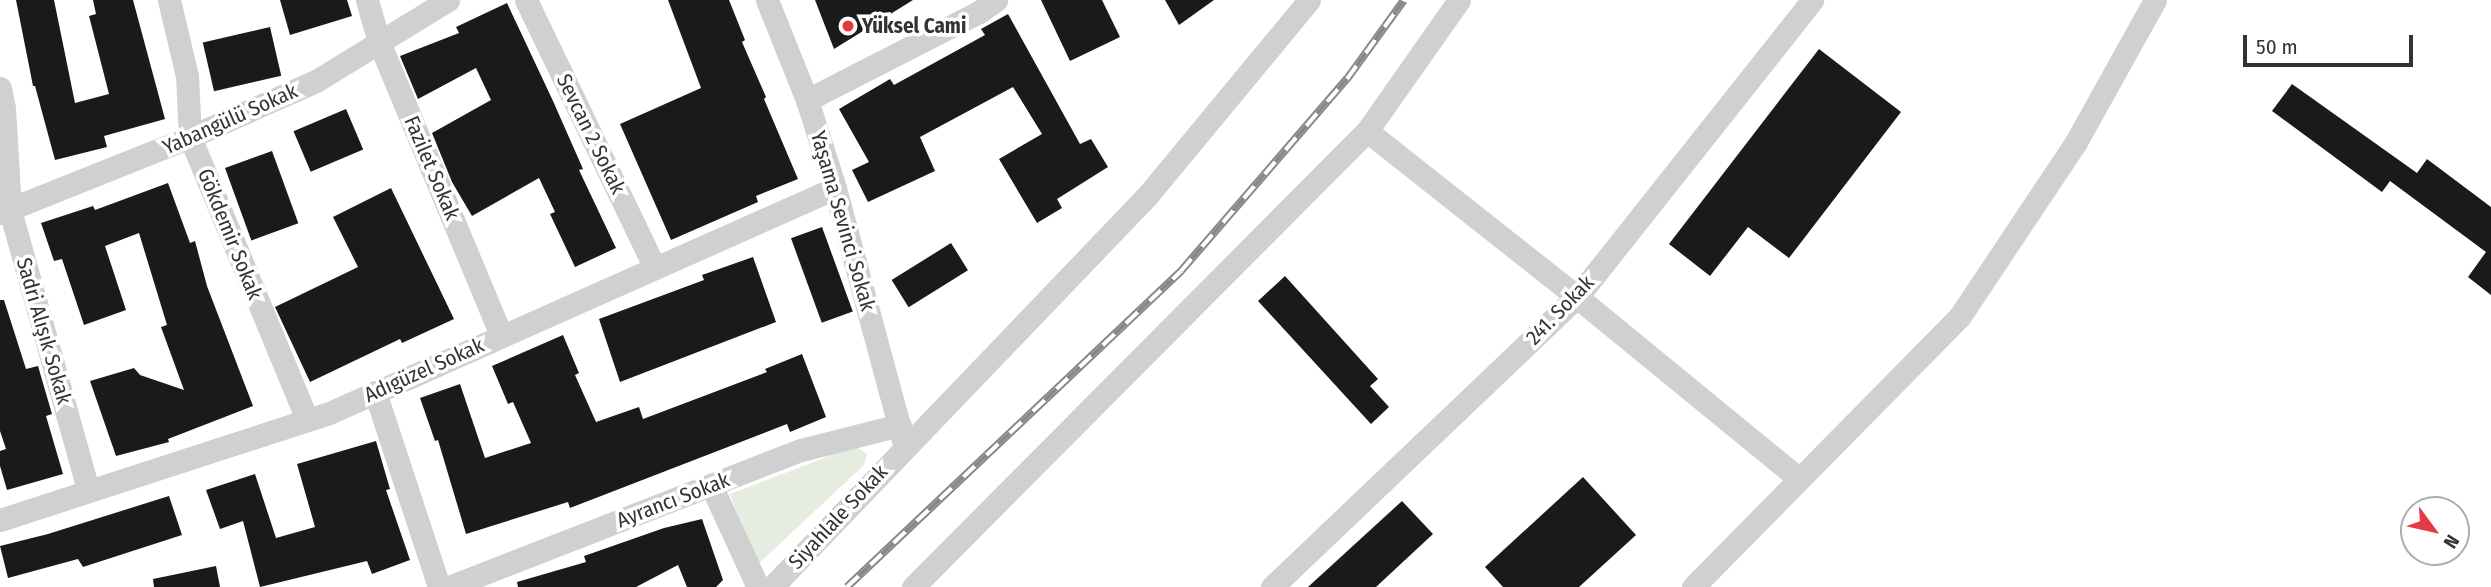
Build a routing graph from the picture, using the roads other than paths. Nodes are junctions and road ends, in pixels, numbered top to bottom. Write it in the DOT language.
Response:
graph roads {
  1 [pos="169,0"];
  2 [pos="367,0"];
  3 [pos="448,0"];
  4 [pos="526,0"];
  5 [pos="767,0"];
  6 [pos="996,0"];
  7 [pos="1309,0"];
  8 [pos="1459,0"];
  9 [pos="1812,0"];
  10 [pos="2155,0"];
  11 [pos="379,42"];
  12 [pos="0,88"];
  13 [pos="807,100"];
  14 [pos="1367,131"];
  15 [pos="190,137"];
  16 [pos="835,188"];
  17 [pos="5,211"];
  18 [pos="655,268"];
  19 [pos="1577,297"];
  20 [pos="501,335"];
  21 [pos="374,393"];
  22 [pos="307,420"];
  23 [pos="902,435"];
  24 [pos="1799,479"];
  25 [pos="710,485"];
  26 [pos="89,490"];
  27 [pos="0,520"];
  28 [pos="439,587"];
  29 [pos="449,587"];
  30 [pos="758,587"];
  31 [pos="772,587"];
  32 [pos="913,587"];
  33 [pos="1272,587"];
  34 [pos="1693,587"];
  1 -- 15 [label="street, Gökdemir Sokak"];
  2 -- 11 [label="street, Fazilet Sokak"];
  3 -- 11 [label="street, Yabangülü Sokak"];
  4 -- 18 [label="street, Sevcan 2 Sokak"];
  5 -- 13 [label="street, Yaşama Sevinci Sokak"];
  6 -- 13 [label="street"];
  7 -- 23 [label="street, Siyahlale Sokak"];
  8 -- 14 [label="street"];
  9 -- 19 [label="street, 241. Sokak"];
  10 -- 24 [label="street"];
  11 -- 15 [label="street, Yabangülü Sokak"];
  11 -- 20 [label="street, Fazilet Sokak"];
  12 -- 17 [label="street, Sadri Alışık Sokak"];
  13 -- 16 [label="street, Yaşama Sevinci Sokak"];
  14 -- 19 [label="street"];
  14 -- 32 [label="street"];
  15 -- 17 [label="street, Yabangülü Sokak"];
  15 -- 22 [label="street, Gökdemir Sokak"];
  16 -- 18 [label="street, Adıgüzel Sokak"];
  16 -- 23 [label="street, Yaşama Sevinci Sokak"];
  17 -- 26 [label="street, Sadri Alışık Sokak"];
  18 -- 20 [label="street, Adıgüzel Sokak"];
  19 -- 24 [label="street"];
  19 -- 33 [label="street, 241. Sokak"];
  20 -- 21 [label="street, Adıgüzel Sokak"];
  21 -- 22 [label="street, Adıgüzel Sokak"];
  21 -- 28 [label="street"];
  22 -- 26 [label="street, Adıgüzel Sokak"];
  23 -- 25 [label="street, Ayrancı Sokak"];
  23 -- 31 [label="street, Siyahlale Sokak"];
  24 -- 34 [label="street"];
  25 -- 29 [label="street, Ayrancı Sokak"];
  25 -- 30 [label="street"];
  26 -- 27 [label="street, Adıgüzel Sokak"];
}
